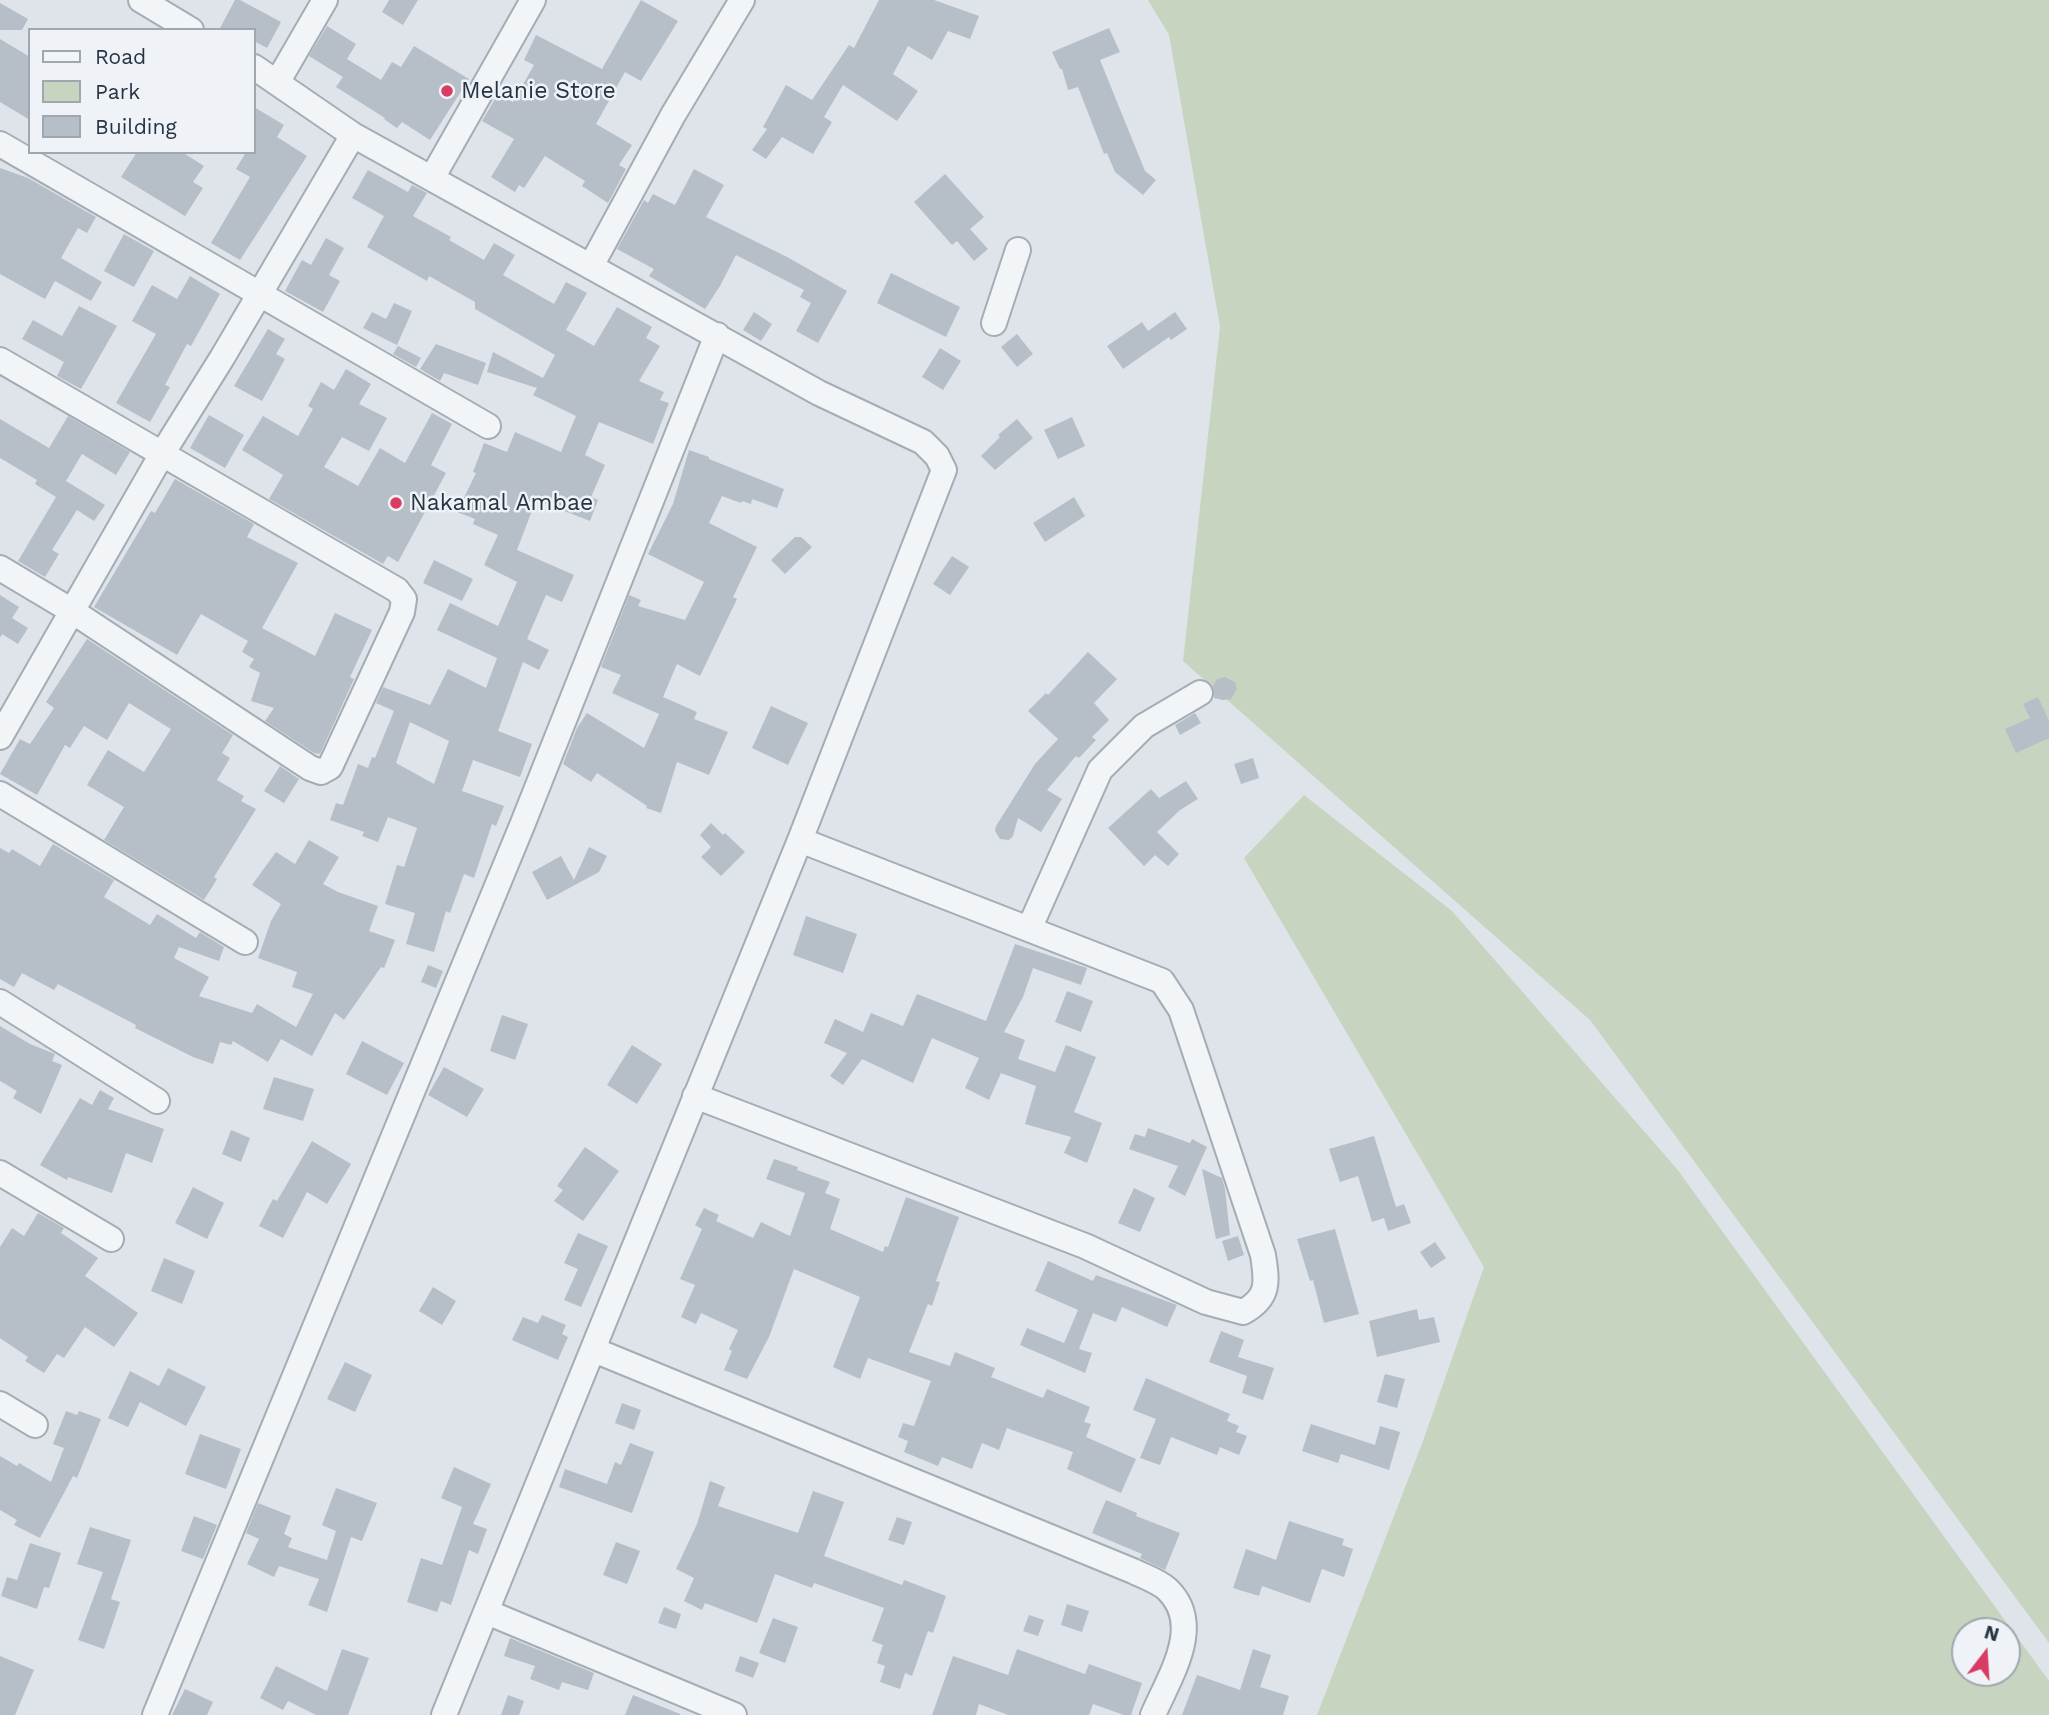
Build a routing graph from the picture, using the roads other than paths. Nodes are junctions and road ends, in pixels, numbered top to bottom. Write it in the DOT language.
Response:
graph roads {
  1 [pos="141,0"];
  2 [pos="325,0"];
  3 [pos="533,0"];
  4 [pos="742,0"];
  5 [pos="188,28"];
  6 [pos="256,68"];
  7 [pos="278,81"];
  8 [pos="354,135"];
  9 [pos="0,144"];
  10 [pos="432,178"];
  11 [pos="1018,250"];
  12 [pos="591,266"];
  13 [pos="259,293"];
  14 [pos="994,323"];
  15 [pos="718,335"];
  16 [pos="0,360"];
  17 [pos="488,426"];
  18 [pos="162,454"];
  19 [pos="0,568"];
  20 [pos="72,611"];
  21 [pos="1200,693"];
  22 [pos="0,737"];
  23 [pos="0,794"];
  24 [pos="800,840"];
  25 [pos="1029,929"];
  26 [pos="245,942"];
  27 [pos="0,1002"];
  28 [pos="695,1096"];
  29 [pos="157,1101"];
  30 [pos="0,1173"];
  31 [pos="111,1239"];
  32 [pos="594,1350"];
  33 [pos="0,1404"];
  34 [pos="35,1425"];
  35 [pos="487,1612"];
  36 [pos="155,1715"];
  37 [pos="444,1715"];
  38 [pos="734,1715"];
  39 [pos="1153,1715"];
  1 -- 5 [label="street"];
  2 -- 7 [label="street"];
  3 -- 10 [label="street"];
  4 -- 12 [label="street"];
  6 -- 7 [label="street"];
  7 -- 8 [label="street"];
  8 -- 10 [label="street"];
  8 -- 13 [label="street"];
  9 -- 13 [label="street"];
  10 -- 12 [label="street"];
  11 -- 14 [label="street"];
  12 -- 15 [label="street"];
  13 -- 17 [label="street"];
  13 -- 18 [label="street"];
  15 -- 24 [label="street"];
  15 -- 36 [label="street"];
  16 -- 18 [label="street"];
  18 -- 20 [label="street"];
  18 -- 20 [label="street"];
  19 -- 20 [label="street"];
  20 -- 22 [label="street"];
  21 -- 25 [label="street"];
  23 -- 26 [label="street"];
  24 -- 25 [label="street"];
  24 -- 28 [label="street"];
  25 -- 28 [label="street"];
  27 -- 29 [label="street"];
  28 -- 32 [label="street"];
  30 -- 31 [label="street"];
  32 -- 35 [label="street"];
  32 -- 39 [label="street"];
  33 -- 34 [label="street"];
  35 -- 37 [label="street"];
  35 -- 38 [label="street"];
}
